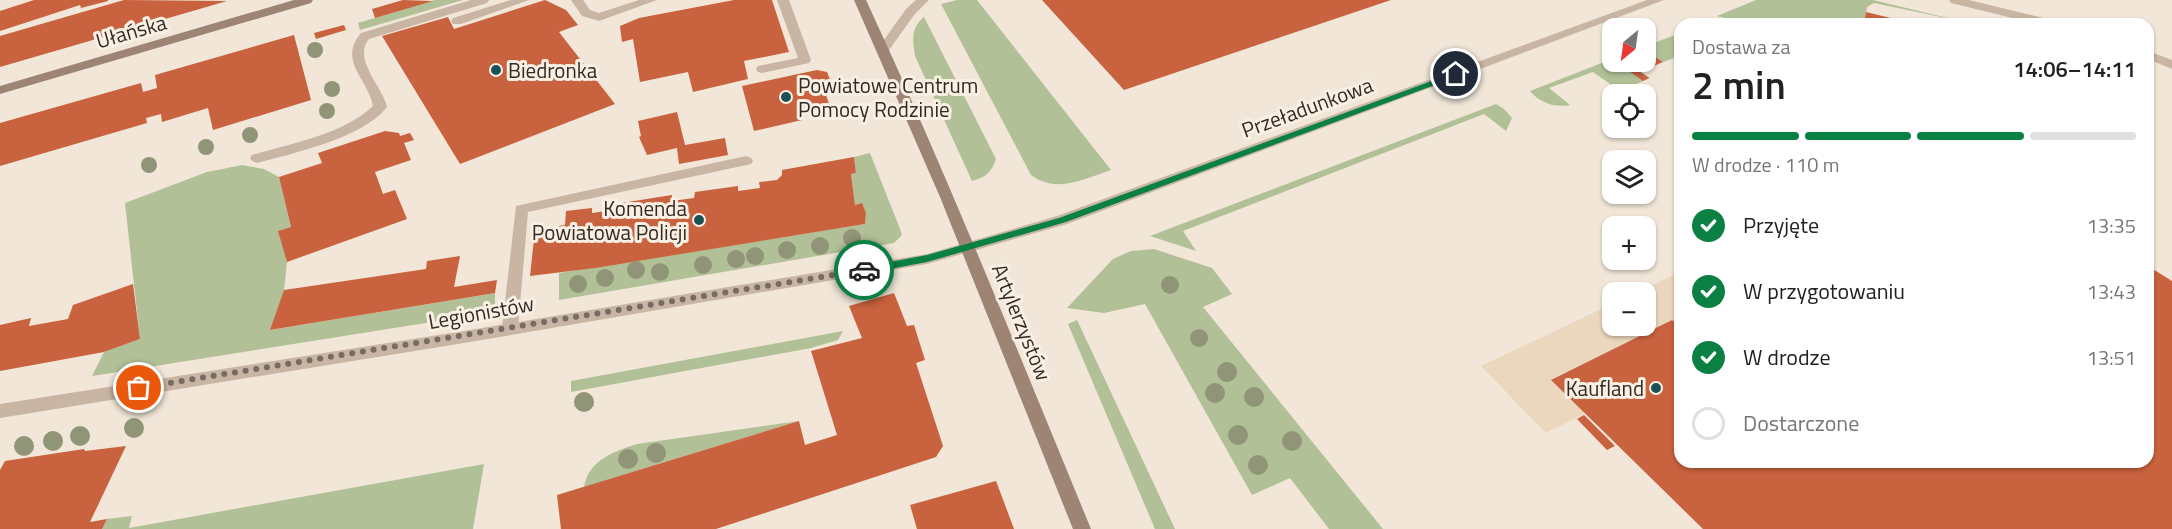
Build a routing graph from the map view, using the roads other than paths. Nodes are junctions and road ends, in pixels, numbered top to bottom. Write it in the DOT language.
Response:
graph roads {
  1 [pos="307,0"];
  2 [pos="483,0"];
  3 [pos="523,0"];
  4 [pos="577,0"];
  5 [pos="651,0"];
  6 [pos="783,0"];
  7 [pos="860,0"];
  8 [pos="923,0"];
  9 [pos="1658,0"];
  10 [pos="1955,0"];
  11 [pos="2028,18"];
  12 [pos="457,21"];
  13 [pos="883,50"];
  14 [pos="2154,57"];
  15 [pos="2172,64"];
  16 [pos="762,69"];
  17 [pos="0,90"];
  18 [pos="257,158"];
  19 [pos="746,162"];
  20 [pos="968,246"];
  21 [pos="510,328"];
  22 [pos="0,411"];
  23 [pos="1082,529"];
  1 -- 17 [label="street, Ułańska"];
  2 -- 18 [label="street"];
  3 -- 12 [label="street"];
  4 -- 5 [label="street"];
  6 -- 16 [label="street"];
  7 -- 13 [label="street, Artylerzystów"];
  8 -- 13 [label="street"];
  9 -- 20 [label="street, Przeładunkowa"];
  10 -- 11 [label="street"];
  13 -- 20 [label="street, Artylerzystów"];
  14 -- 15 [label="street"];
  19 -- 21 [label="street"];
  20 -- 21 [label="street, Legionistów"];
  20 -- 23 [label="street, Artylerzystów"];
  21 -- 22 [label="street, Legionistów"];
}
